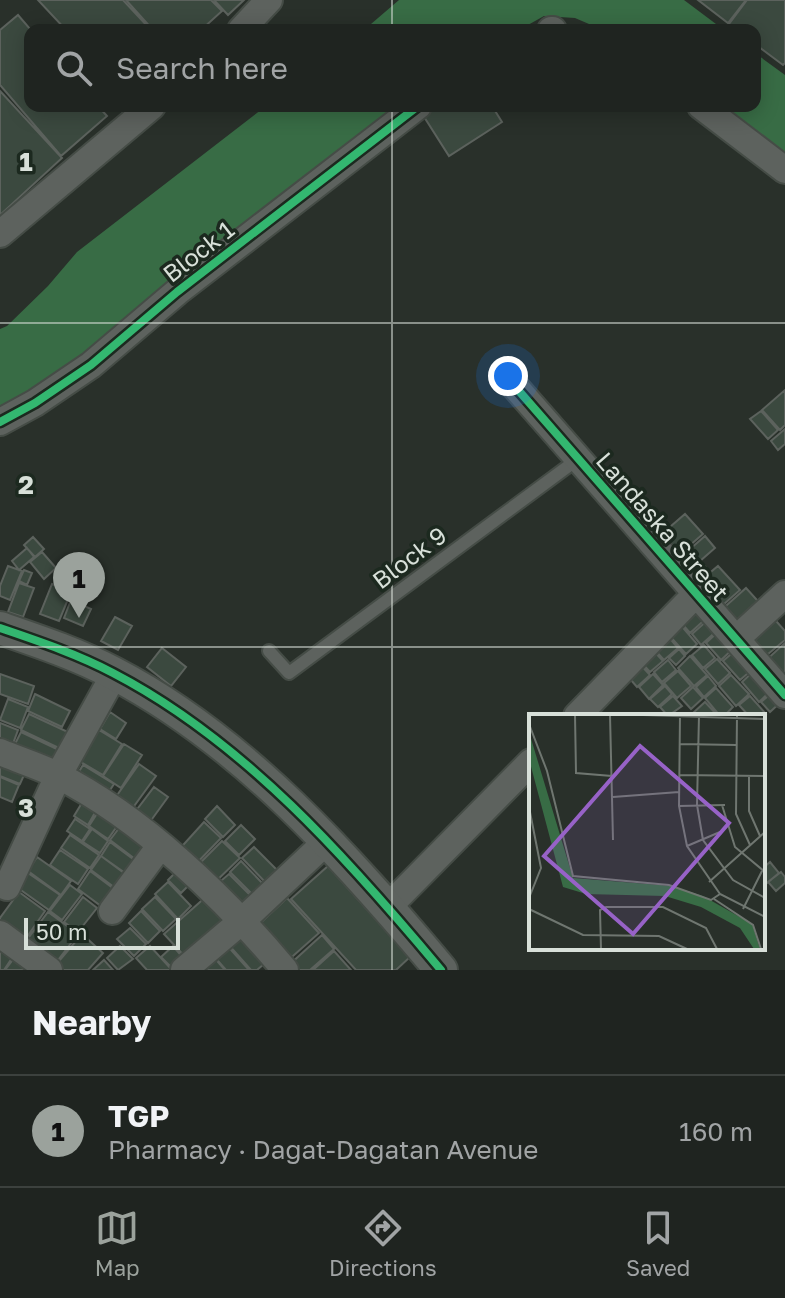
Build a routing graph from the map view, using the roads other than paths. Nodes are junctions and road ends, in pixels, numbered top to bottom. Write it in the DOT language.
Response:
graph roads {
  1 [pos="269,0"];
  2 [pos="247,24"];
  3 [pos="145,112"];
  4 [pos="410,112"];
  5 [pos="709,112"];
  6 [pos="785,170"];
  7 [pos="0,234"];
  8 [pos="512,383"];
  9 [pos="0,422"];
  10 [pos="578,459"];
  11 [pos="696,594"];
  12 [pos="785,594"];
  13 [pos="0,628"];
  14 [pos="736,639"];
  15 [pos="269,651"];
  16 [pos="115,673"];
  17 [pos="785,695"];
  18 [pos="579,714"];
  19 [pos="0,752"];
  20 [pos="529,764"];
  21 [pos="58,776"];
  22 [pos="327,841"];
  23 [pos="160,846"];
  24 [pos="7,887"];
  25 [pos="388,907"];
  26 [pos="112,911"];
  27 [pos="243,920"];
  28 [pos="0,934"];
  29 [pos="49,970"];
  30 [pos="184,970"];
  31 [pos="285,970"];
  32 [pos="441,970"];
  1 -- 2 [label="street"];
  3 -- 7 [label="street"];
  4 -- 9 [label="street, Block 1"];
  5 -- 6 [label="street"];
  8 -- 10 [label="street, Landaska Street"];
  10 -- 11 [label="street, Landaska Street"];
  10 -- 15 [label="lane, Block 9"];
  11 -- 14 [label="street, Landaska Street"];
  11 -- 18 [label="street"];
  12 -- 14 [label="street"];
  13 -- 16 [label="street"];
  14 -- 17 [label="street, Landaska Street"];
  16 -- 21 [label="street"];
  16 -- 22 [label="street"];
  19 -- 21 [label="street"];
  20 -- 25 [label="street"];
  21 -- 23 [label="street"];
  21 -- 24 [label="street"];
  22 -- 25 [label="street"];
  22 -- 27 [label="street"];
  23 -- 26 [label="street"];
  23 -- 27 [label="street"];
  25 -- 32 [label="street"];
  27 -- 30 [label="street"];
  27 -- 31 [label="street"];
  28 -- 29 [label="street"];
}
